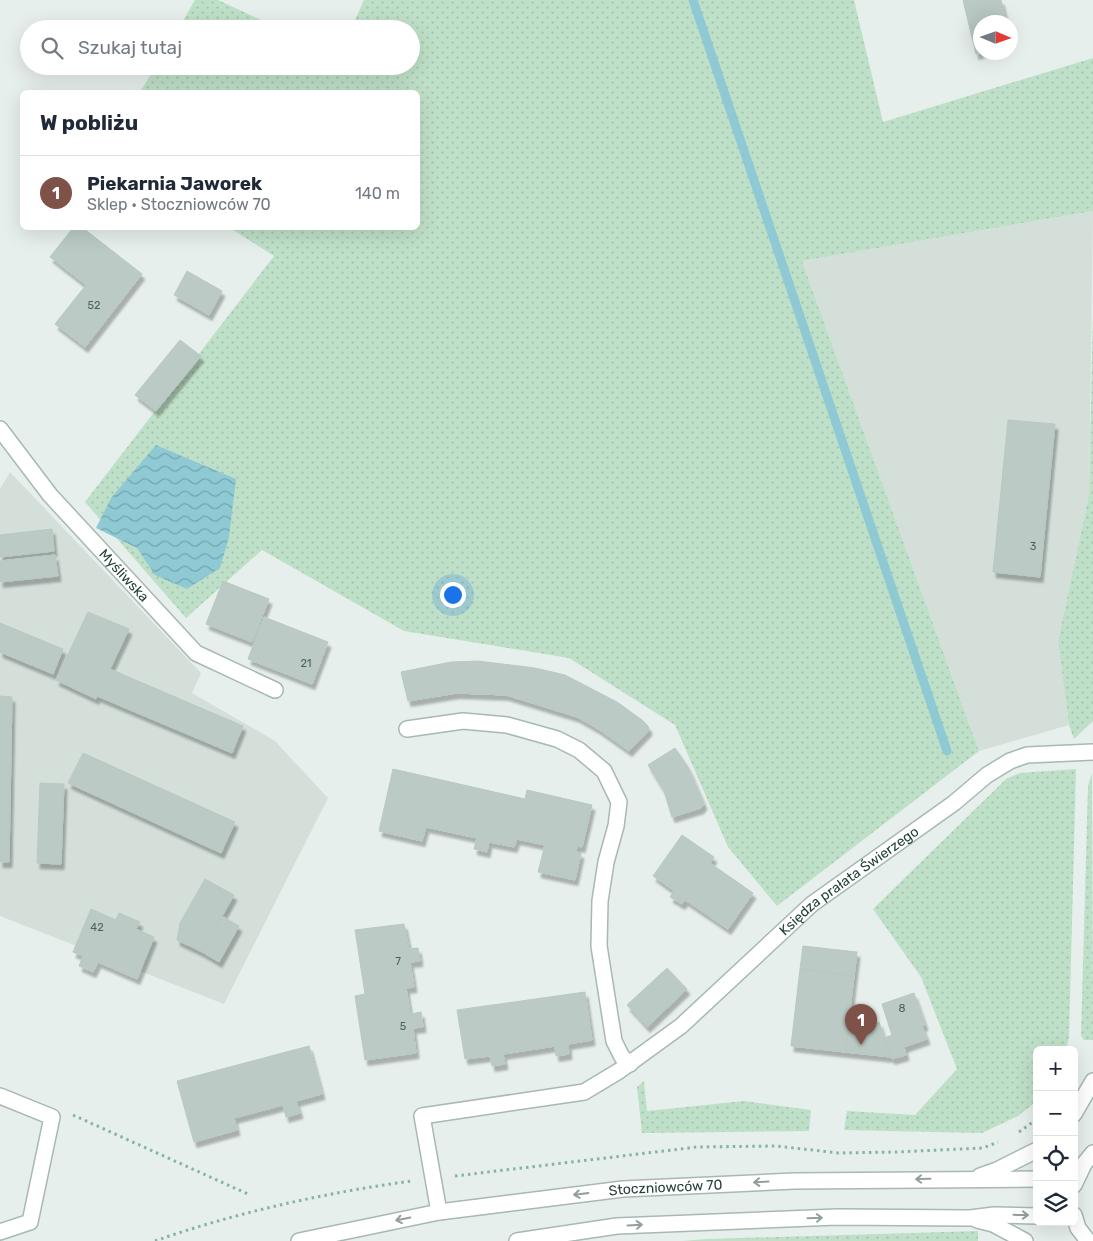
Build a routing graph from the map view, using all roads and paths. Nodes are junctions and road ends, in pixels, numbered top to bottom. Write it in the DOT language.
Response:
graph roads {
  1 [pos="0,429"];
  2 [pos="275,690"];
  3 [pos="407,729"];
  4 [pos="1093,752"];
  5 [pos="630,1064"];
  6 [pos="1093,1081"];
  7 [pos="0,1096"];
  8 [pos="1078,1107"];
  9 [pos="71,1114"];
  10 [pos="1033,1122"];
  11 [pos="1014,1136"];
  12 [pos="1005,1139"];
  13 [pos="1033,1152"];
  14 [pos="1093,1154"];
  15 [pos="1078,1176"];
  16 [pos="972,1178"];
  17 [pos="434,1179"];
  18 [pos="1033,1179"];
  19 [pos="250,1195"];
  20 [pos="439,1212"];
  21 [pos="1033,1216"];
  22 [pos="970,1218"];
  23 [pos="1076,1226"];
  24 [pos="0,1232"];
  25 [pos="155,1241"];
  26 [pos="299,1241"];
  27 [pos="517,1241"];
  28 [pos="1025,1241"];
  29 [pos="1088,1241"];
  1 -- 2 [label="street, Myśliwska"];
  3 -- 5 [label="street"];
  4 -- 5 [label="street, Księdza prałata Świerzego"];
  5 -- 17 [label="street, Księdza prałata Świerzego"];
  6 -- 8 [label="street"];
  7 -- 24 [label="street"];
  9 -- 19 [label="path"];
  10 -- 11 [label="path"];
  12 -- 17 [label="path"];
  13 -- 16 [label="street"];
  14 -- 15 [label="street"];
  16 -- 18 [label="street, Stoczniowców 70"];
  16 -- 20 [label="street, Stoczniowców 70, one-way"];
  17 -- 20 [label="street, Księdza prałata Świerzego"];
  17 -- 25 [label="path"];
  20 -- 26 [label="street, Stoczniowców 70, one-way"];
  22 -- 21 [label="street, one-way"];
  27 -- 22 [label="street, one-way"];
  22 -- 28 [label="street"];
  23 -- 29 [label="street"];
}
